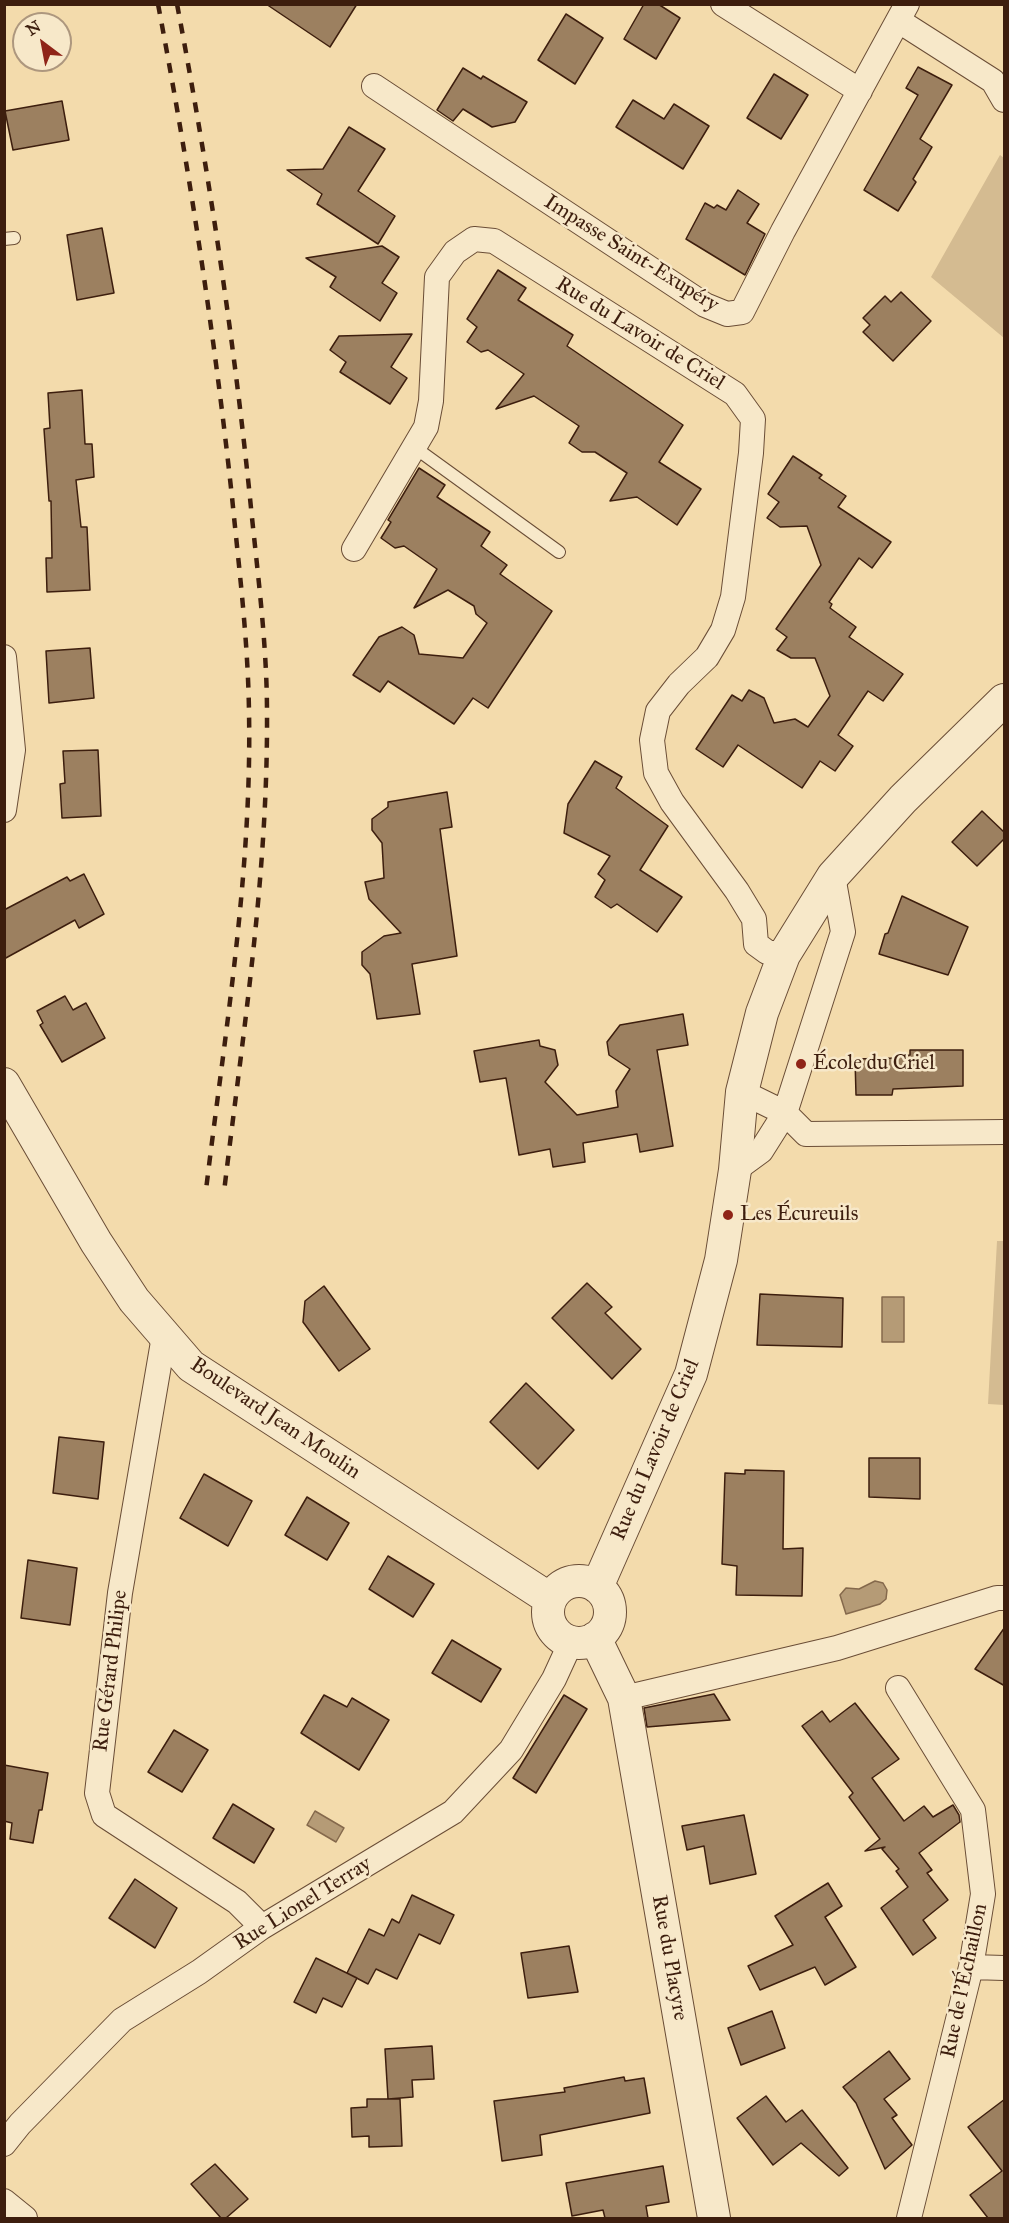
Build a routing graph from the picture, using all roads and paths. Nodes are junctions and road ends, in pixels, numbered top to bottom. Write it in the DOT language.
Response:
graph roads {
  1 [pos="723,4"];
  2 [pos="902,13"];
  3 [pos="374,86"];
  4 [pos="860,91"];
  5 [pos="1005,100"];
  6 [pos="414,447"];
  7 [pos="354,549"];
  8 [pos="559,552"];
  9 [pos="4,657"];
  10 [pos="1005,700"];
  11 [pos="4,810"];
  12 [pos="833,876"];
  13 [pos="784,955"];
  14 [pos="4,1084"];
  15 [pos="742,1092"];
  16 [pos="785,1113"];
  17 [pos="1005,1132"];
  18 [pos="735,1170"];
  19 [pos="164,1336"];
  20 [pos="597,1587"];
  21 [pos="1005,1598"];
  22 [pos="550,1599"];
  23 [pos="583,1640"];
  24 [pos="898,1688"];
  25 [pos="624,1698"];
  26 [pos="262,1927"];
  27 [pos="971,1967"];
  28 [pos="1005,1968"];
  29 [pos="4,2144"];
  30 [pos="4,2201"];
  31 [pos="25,2218"];
  32 [pos="714,2218"];
  33 [pos="909,2218"];
  1 -- 4 [label="street"];
  2 -- 4 [label="street, Impasse Saint-Exupéry"];
  2 -- 5 [label="street, Impasse Saint-Exupéry"];
  3 -- 4 [label="street, Impasse Saint-Exupéry"];
  6 -- 7 [label="street, Rue du Lavoir de Criel"];
  6 -- 8 [label="lane"];
  6 -- 13 [label="street, Rue du Lavoir de Criel"];
  9 -- 11 [label="street"];
  10 -- 12 [label="street, Rue du Lavoir de Criel"];
  12 -- 13 [label="street, Rue du Lavoir de Criel"];
  12 -- 16 [label="street"];
  13 -- 15 [label="street, Rue du Lavoir de Criel"];
  14 -- 19 [label="street, Boulevard Jean Moulin"];
  15 -- 16 [label="street"];
  15 -- 18 [label="street, Rue du Lavoir de Criel"];
  16 -- 17 [label="street"];
  16 -- 18 [label="street"];
  18 -- 20 [label="street, Rue du Lavoir de Criel"];
  19 -- 22 [label="street, Boulevard Jean Moulin"];
  19 -- 26 [label="street, Rue Gérard Philipe"];
  20 -- 22 [label="street"];
  20 -- 23 [label="street"];
  21 -- 25 [label="street"];
  22 -- 23 [label="street"];
  23 -- 25 [label="street, Rue du Placyre"];
  23 -- 26 [label="street, Rue Lionel Terray"];
  24 -- 27 [label="street, Rue de l'Échaillon"];
  25 -- 32 [label="street, Rue du Placyre"];
  26 -- 29 [label="street, Rue Lionel Terray"];
  27 -- 28 [label="street"];
  27 -- 33 [label="street, Rue de l'Échaillon"];
  30 -- 31 [label="street"];
}
